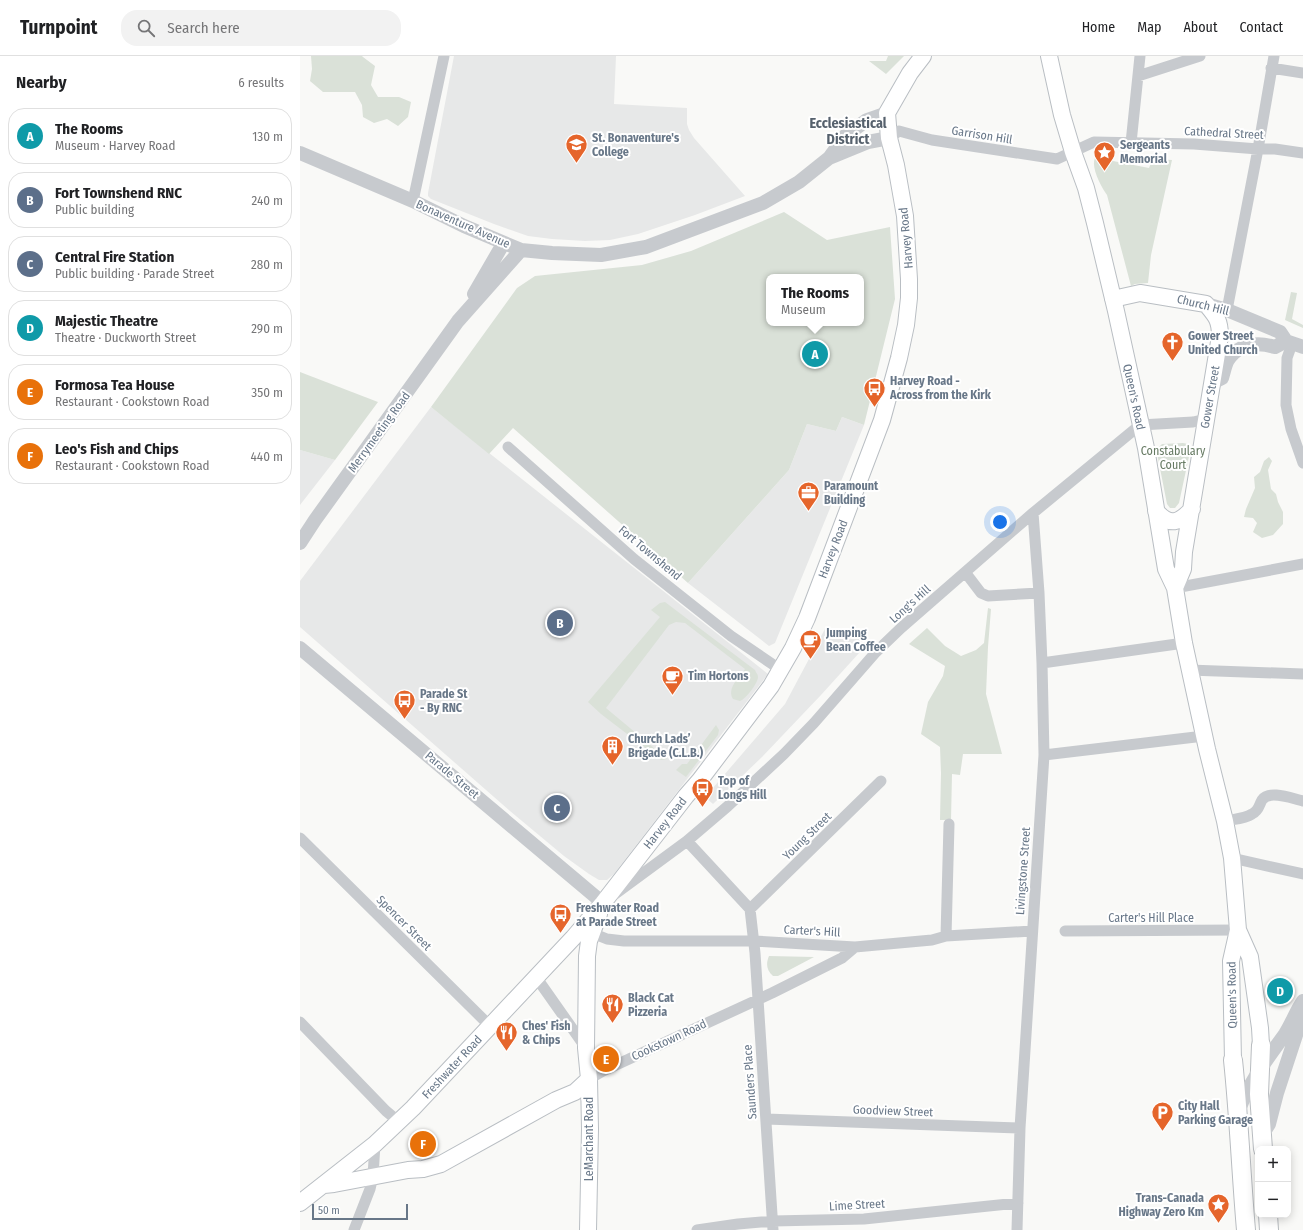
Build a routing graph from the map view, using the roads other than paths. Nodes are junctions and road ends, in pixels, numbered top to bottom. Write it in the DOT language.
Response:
graph roads {
  1 [pos="444,56"];
  2 [pos="923,56"];
  3 [pos="1048,56"];
  4 [pos="1140,56"];
  5 [pos="1200,56"];
  6 [pos="1274,56"];
  7 [pos="1271,68"];
  8 [pos="1303,73"];
  9 [pos="1138,76"];
  10 [pos="887,114"];
  11 [pos="889,138"];
  12 [pos="1131,143"];
  13 [pos="1258,149"];
  14 [pos="1073,152"];
  15 [pos="1303,153"];
  16 [pos="300,154"];
  17 [pos="829,158"];
  18 [pos="413,202"];
  19 [pos="503,244"];
  20 [pos="521,250"];
  21 [pos="1113,299"];
  22 [pos="1206,304"];
  23 [pos="1227,310"];
  24 [pos="458,321"];
  25 [pos="1294,344"];
  26 [pos="1212,383"];
  27 [pos="1206,419"];
  28 [pos="1140,425"];
  29 [pos="508,447"];
  30 [pos="1303,463"];
  31 [pos="1192,509"];
  32 [pos="1156,511"];
  33 [pos="1032,513"];
  34 [pos="314,520"];
  35 [pos="300,528"];
  36 [pos="300,543"];
  37 [pos="1303,564"];
  38 [pos="965,572"];
  39 [pos="1175,588"];
  40 [pos="1039,592"];
  41 [pos="1184,643"];
  42 [pos="300,648"];
  43 [pos="1042,662"];
  44 [pos="781,670"];
  45 [pos="1189,670"];
  46 [pos="1303,674"];
  47 [pos="1204,736"];
  48 [pos="1044,755"];
  49 [pos="882,781"];
  50 [pos="1303,801"];
  51 [pos="1225,821"];
  52 [pos="949,824"];
  53 [pos="300,838"];
  54 [pos="687,841"];
  55 [pos="1232,858"];
  56 [pos="1303,874"];
  57 [pos="603,903"];
  58 [pos="750,909"];
  59 [pos="1238,930"];
  60 [pos="1032,931"];
  61 [pos="1065,931"];
  62 [pos="592,933"];
  63 [pos="946,936"];
  64 [pos="754,941"];
  65 [pos="855,947"];
  66 [pos="536,977"];
  67 [pos="758,999"];
  68 [pos="1303,1001"];
  69 [pos="1303,1015"];
  70 [pos="300,1022"];
  71 [pos="490,1026"];
  72 [pos="1261,1045"];
  73 [pos="586,1048"];
  74 [pos="1233,1060"];
  75 [pos="1259,1072"];
  76 [pos="589,1080"];
  77 [pos="1239,1111"];
  78 [pos="766,1119"];
  79 [pos="398,1121"];
  80 [pos="1020,1128"];
  81 [pos="1262,1142"];
  82 [pos="375,1144"];
  83 [pos="373,1176"];
  84 [pos="324,1184"];
  85 [pos="300,1203"];
  86 [pos="1018,1203"];
  87 [pos="1268,1218"];
  88 [pos="773,1226"];
  89 [pos="354,1230"];
  90 [pos="588,1230"];
  91 [pos="697,1230"];
  92 [pos="1017,1230"];
  93 [pos="1246,1230"];
  94 [pos="1269,1230"];
  1 -- 18 [label="street"];
  2 -- 10 [label="main road"];
  3 -- 14 [label="main road, Queen's Road"];
  4 -- 9 [label="street"];
  5 -- 9 [label="street"];
  6 -- 7 [label="street"];
  7 -- 8 [label="street"];
  7 -- 13 [label="street"];
  9 -- 12 [label="street"];
  10 -- 11 [label="main road, Harvey Road"];
  10 -- 17 [label="street, Bonaventure Avenue"];
  11 -- 14 [label="street, Garrison Hill"];
  11 -- 17 [label="street, Bonaventure Avenue"];
  11 -- 44 [label="main road, Harvey Road"];
  12 -- 13 [label="street, Cathedral Street"];
  12 -- 14 [label="street, Cathedral Street"];
  13 -- 15 [label="street, Cathedral Street"];
  13 -- 23 [label="street"];
  14 -- 21 [label="main road, Queen's Road"];
  16 -- 18 [label="street, Bonaventure Avenue"];
  17 -- 20 [label="street, Bonaventure Avenue"];
  18 -- 19 [label="street, Bonaventure Avenue"];
  19 -- 20 [label="street, Bonaventure Avenue"];
  19 -- 24 [label="street, Merrymeeting Road"];
  20 -- 24 [label="street, Merrymeeting Road"];
  21 -- 22 [label="main road, Church Hill"];
  21 -- 28 [label="main road, Queen's Road"];
  22 -- 23 [label="street, Church Hill"];
  22 -- 26 [label="main road, Gower Street"];
  23 -- 25 [label="street, Church Hill"];
  24 -- 34 [label="street, Merrymeeting Road"];
  25 -- 26 [label="street"];
  25 -- 30 [label="street"];
  26 -- 27 [label="main road, Gower Street"];
  27 -- 28 [label="street"];
  27 -- 31 [label="main road, Gower Street"];
  28 -- 32 [label="main road, Queen's Road"];
  28 -- 33 [label="street, Long's Hill"];
  29 -- 44 [label="street, Fort Townshend"];
  31 -- 32 [label="main road"];
  31 -- 39 [label="main road, Gower Street"];
  32 -- 39 [label="main road, Queen's Road"];
  33 -- 38 [label="street, Long's Hill"];
  33 -- 40 [label="street, Livingstone Street"];
  34 -- 35 [label="street"];
  34 -- 36 [label="street, Merrymeeting Road"];
  37 -- 39 [label="street"];
  38 -- 40 [label="street"];
  38 -- 54 [label="street, Long's Hill"];
  39 -- 41 [label="main road, Queen's Road"];
  40 -- 43 [label="street, Livingstone Street"];
  41 -- 43 [label="street"];
  41 -- 45 [label="main road, Queen's Road"];
  42 -- 57 [label="street, Parade Street"];
  43 -- 48 [label="street, Livingstone Street"];
  44 -- 57 [label="main road, Harvey Road"];
  45 -- 46 [label="street"];
  45 -- 47 [label="main road, Queen's Road"];
  47 -- 48 [label="street"];
  47 -- 51 [label="main road, Queen's Road"];
  48 -- 60 [label="street, Livingstone Street"];
  49 -- 58 [label="street, Young Street"];
  50 -- 51 [label="street"];
  51 -- 55 [label="main road, Queen's Road"];
  52 -- 63 [label="street"];
  53 -- 71 [label="street, Spencer Street"];
  54 -- 57 [label="street, Long's Hill"];
  54 -- 58 [label="street"];
  55 -- 56 [label="street"];
  55 -- 59 [label="main road, Queen's Road"];
  57 -- 62 [label="main road, LeMarchant Road"];
  57 -- 66 [label="main road, Freshwater Road"];
  58 -- 64 [label="street, Saunders Place"];
  59 -- 61 [label="street, Carter's Hill Place"];
  59 -- 72 [label="main road, Queen's Road"];
  59 -- 74 [label="main road, Queen's Road"];
  60 -- 63 [label="street, Carter's Hill"];
  60 -- 80 [label="street, Livingstone Street"];
  62 -- 64 [label="street, Carter's Hill"];
  62 -- 73 [label="main road, LeMarchant Road"];
  63 -- 65 [label="street, Carter's Hill"];
  64 -- 65 [label="street, Carter's Hill"];
  64 -- 67 [label="street, Saunders Place"];
  65 -- 67 [label="street, Cookstown Road"];
  66 -- 71 [label="main road, Freshwater Road"];
  66 -- 73 [label="street, LeMarchant Road"];
  67 -- 76 [label="street, Cookstown Road"];
  67 -- 78 [label="street, Saunders Place"];
  68 -- 75 [label="street"];
  69 -- 81 [label="street"];
  70 -- 79 [label="street"];
  71 -- 79 [label="main road, Freshwater Road"];
  72 -- 75 [label="main road"];
  73 -- 76 [label="main road, LeMarchant Road"];
  74 -- 77 [label="main road"];
  75 -- 77 [label="street"];
  75 -- 81 [label="main road"];
  76 -- 83 [label="main road, Cookstown Road"];
  76 -- 90 [label="main road, LeMarchant Road"];
  77 -- 93 [label="main road"];
  78 -- 80 [label="street, Goodview Street"];
  78 -- 88 [label="street, Saunders Place"];
  79 -- 82 [label="main road, Freshwater Road"];
  80 -- 86 [label="street, Livingstone Street"];
  82 -- 83 [label="street"];
  82 -- 84 [label="main road, Freshwater Road"];
  83 -- 84 [label="main road"];
  83 -- 89 [label="street"];
  84 -- 85 [label="main road, Freshwater Road"];
  86 -- 88 [label="street, Lime Street"];
  86 -- 92 [label="street, Livingstone Street"];
  87 -- 94 [label="main road"];
  88 -- 91 [label="street, Lime Street"];
}
